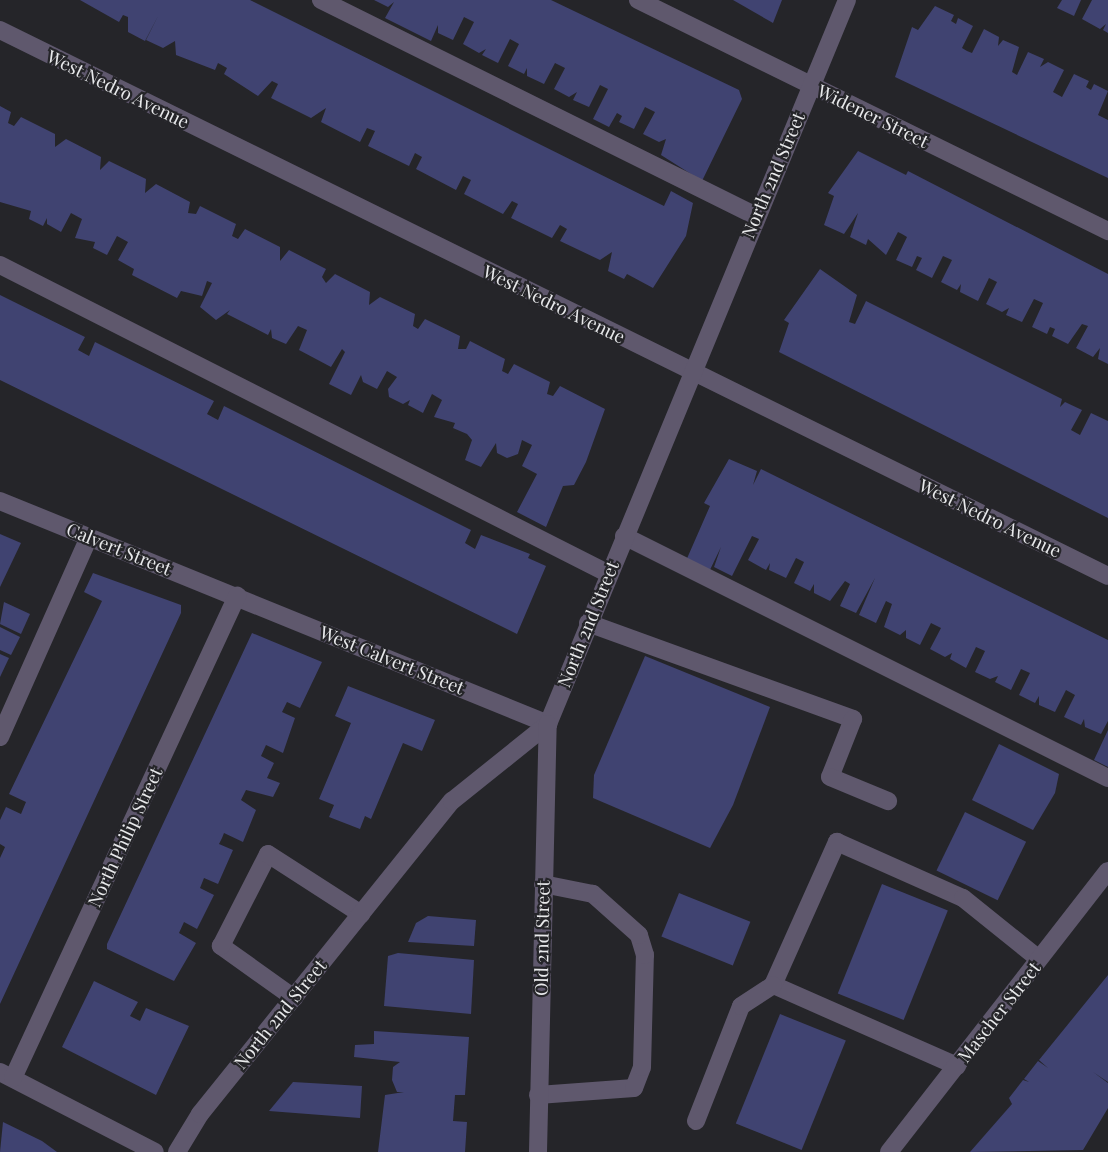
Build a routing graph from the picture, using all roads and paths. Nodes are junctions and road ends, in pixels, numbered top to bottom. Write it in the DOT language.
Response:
graph roads {
  1 [pos="321,0"];
  2 [pos="638,0"];
  3 [pos="847,0"];
  4 [pos="0,30"];
  5 [pos="810,86"];
  6 [pos="756,216"];
  7 [pos="1108,231"];
  8 [pos="0,265"];
  9 [pos="693,372"];
  10 [pos="0,501"];
  11 [pos="624,536"];
  12 [pos="89,537"];
  13 [pos="609,574"];
  14 [pos="1108,576"];
  15 [pos="237,596"];
  16 [pos="588,623"];
  17 [pos="548,724"];
  18 [pos="0,737"];
  19 [pos="1108,778"];
  20 [pos="888,801"];
  21 [pos="1108,871"];
  22 [pos="543,884"];
  23 [pos="361,914"];
  24 [pos="1040,959"];
  25 [pos="773,985"];
  26 [pos="294,998"];
  27 [pos="957,1066"];
  28 [pos="6,1075"];
  29 [pos="538,1095"];
  30 [pos="696,1121"];
  31 [pos="154,1152"];
  32 [pos="177,1152"];
  33 [pos="538,1152"];
  34 [pos="889,1152"];
  1 -- 6 [label="street"];
  2 -- 5 [label="street, Widener Street"];
  3 -- 5 [label="street, North 2nd Street"];
  4 -- 9 [label="street, West Nedro Avenue"];
  5 -- 6 [label="street, North 2nd Street"];
  5 -- 7 [label="street, Widener Street"];
  6 -- 9 [label="street, North 2nd Street"];
  8 -- 13 [label="street"];
  9 -- 11 [label="street, North 2nd Street"];
  9 -- 14 [label="street, West Nedro Avenue"];
  10 -- 12 [label="street, Calvert Street"];
  11 -- 13 [label="street, North 2nd Street"];
  11 -- 19 [label="street"];
  12 -- 15 [label="street, Calvert Street"];
  12 -- 18 [label="street"];
  13 -- 16 [label="street, North 2nd Street"];
  15 -- 17 [label="street, West Calvert Street"];
  15 -- 28 [label="street, North Philip Street"];
  16 -- 17 [label="street, North 2nd Street"];
  16 -- 20 [label="street"];
  17 -- 22 [label="street, Old 2nd Street"];
  17 -- 23 [label="street, North 2nd Street"];
  21 -- 24 [label="street, Mascher Street"];
  22 -- 29 [label="street, Old 2nd Street"];
  22 -- 29 [label="street"];
  23 -- 26 [label="street, North 2nd Street"];
  23 -- 26 [label="street"];
  24 -- 25 [label="street"];
  24 -- 27 [label="street, Mascher Street"];
  25 -- 27 [label="street"];
  25 -- 30 [label="street"];
  26 -- 32 [label="street, North 2nd Street"];
  27 -- 34 [label="street, Mascher Street"];
  28 -- 31 [label="street"];
  29 -- 33 [label="street, Old 2nd Street"];
}
